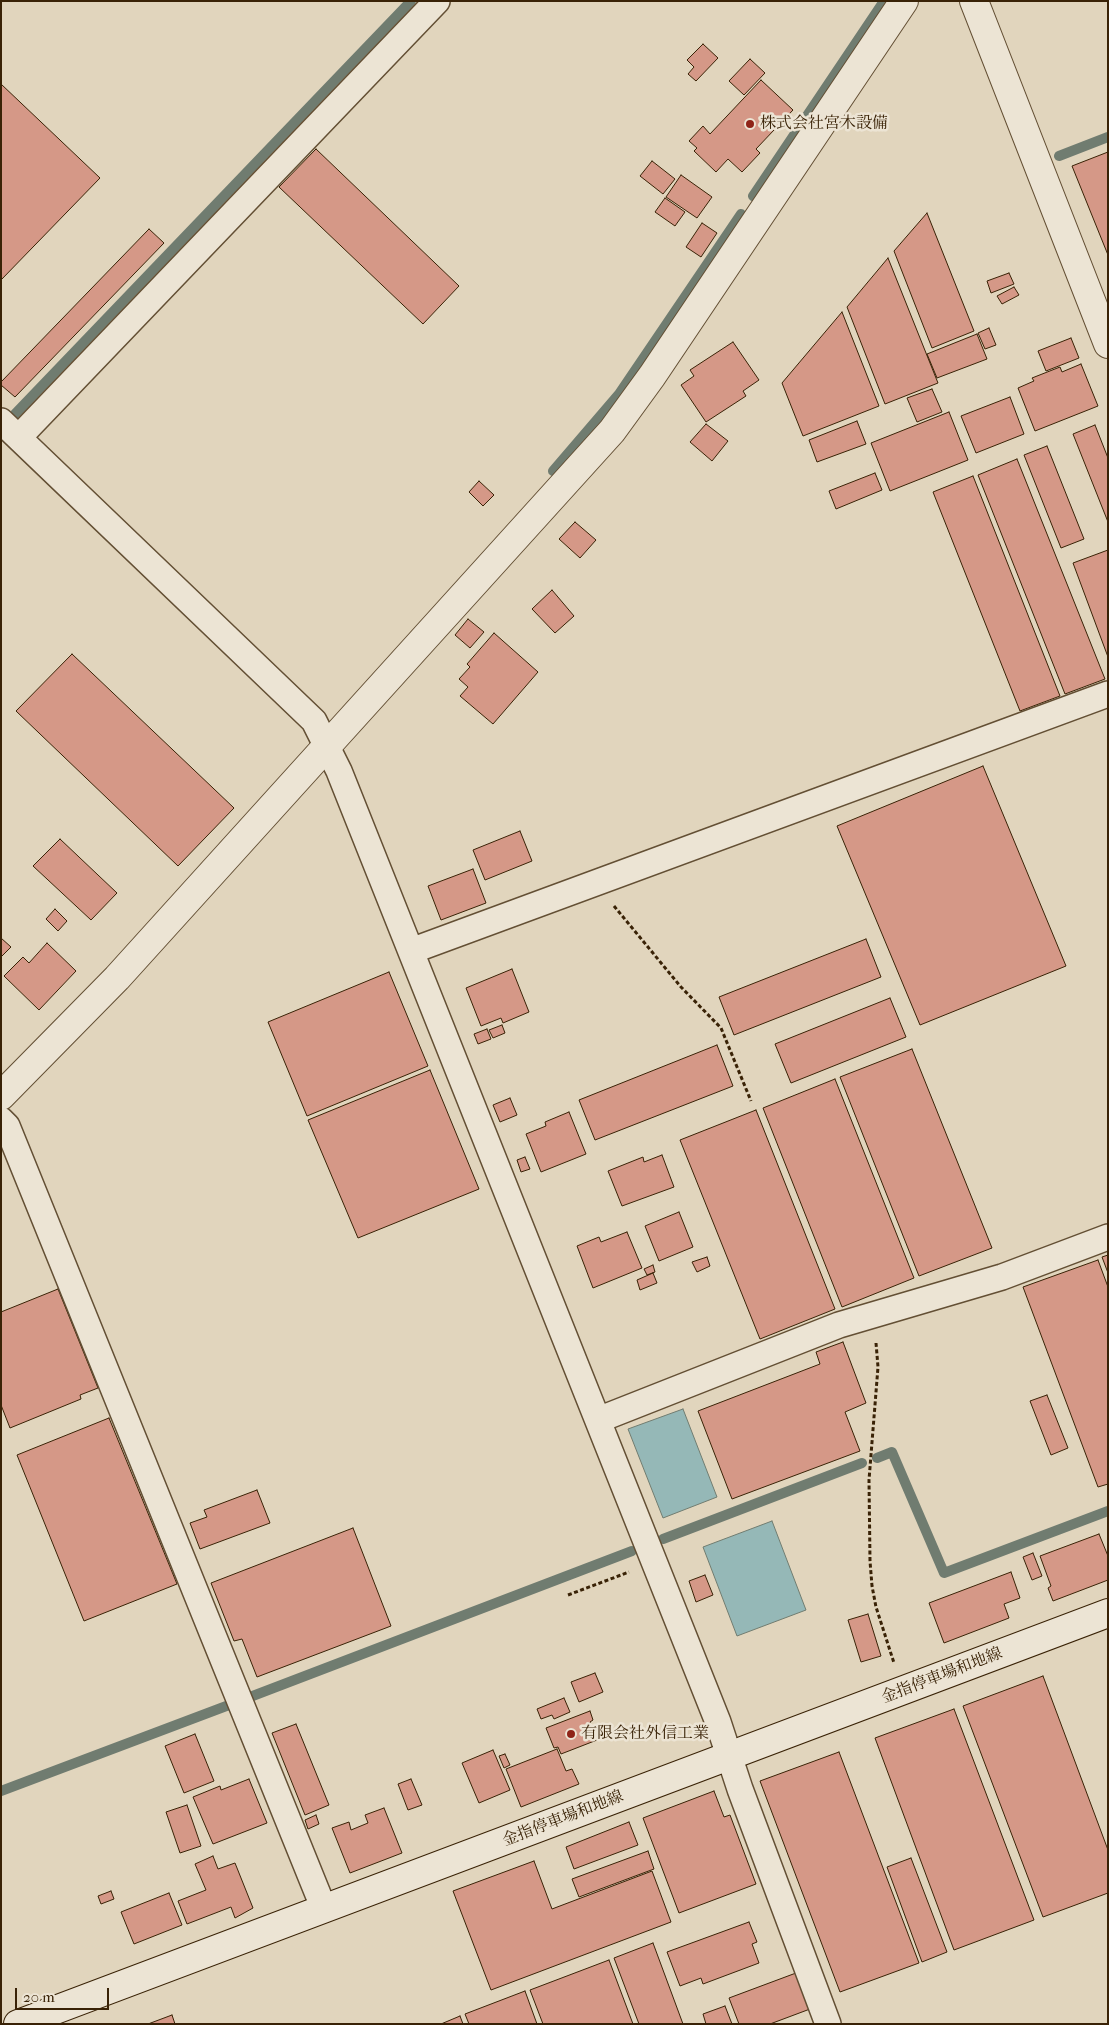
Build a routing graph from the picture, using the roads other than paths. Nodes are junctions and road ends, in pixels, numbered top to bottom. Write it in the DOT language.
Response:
graph roads {
  1 [pos="438,1"];
  2 [pos="904,1"];
  3 [pos="974,1"];
  4 [pos="1108,344"];
  5 [pos="10,429"];
  6 [pos="1108,694"];
  7 [pos="326,746"];
  8 [pos="411,951"];
  9 [pos="1,1096"];
  10 [pos="1,1120"];
  11 [pos="1108,1237"];
  12 [pos="598,1420"];
  13 [pos="1108,1613"];
  14 [pos="729,1756"];
  15 [pos="324,1909"];
  16 [pos="18,2024"];
  17 [pos="828,2024"];
  1 -- 5 [label="street"];
  2 -- 7 [label="street"];
  3 -- 4 [label="street"];
  5 -- 7 [label="street"];
  6 -- 8 [label="street"];
  7 -- 8 [label="street"];
  7 -- 9 [label="street"];
  8 -- 12 [label="street"];
  10 -- 15 [label="street"];
  11 -- 12 [label="street"];
  12 -- 14 [label="street"];
  13 -- 14 [label="street, 金指停車場和地線"];
  14 -- 15 [label="street, 金指停車場和地線"];
  14 -- 17 [label="street"];
  15 -- 16 [label="street, 金指停車場和地線"];
}
